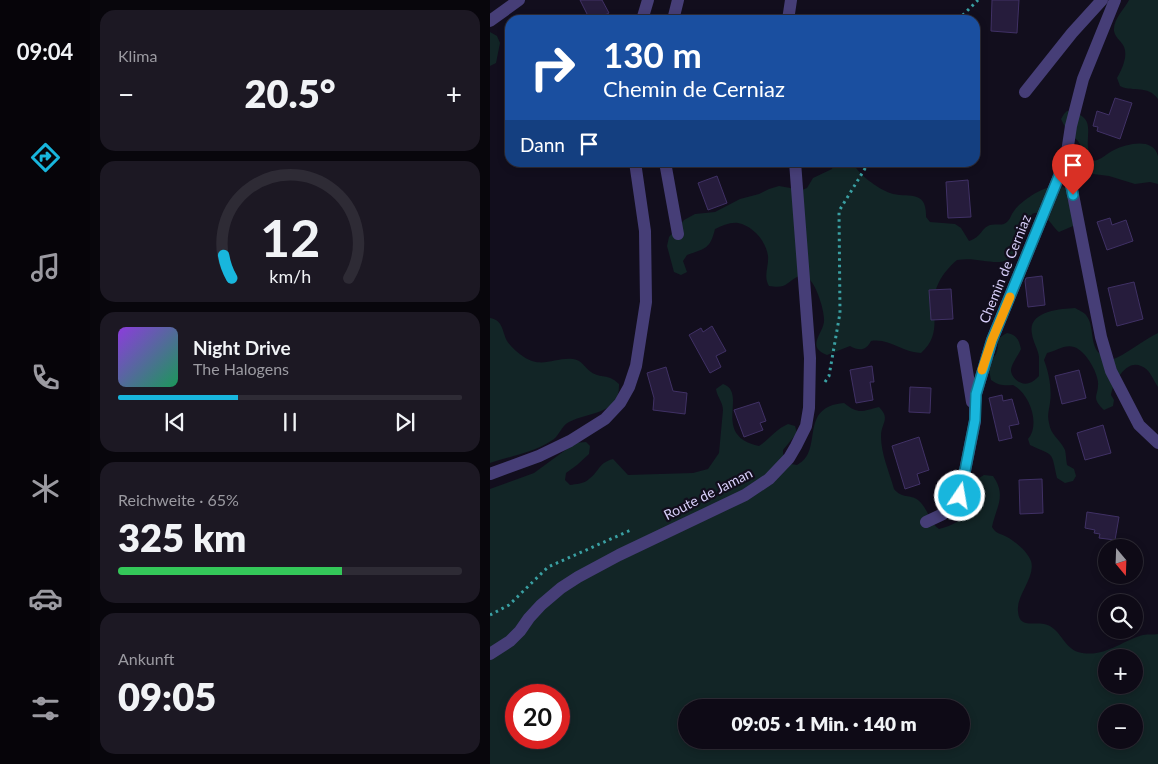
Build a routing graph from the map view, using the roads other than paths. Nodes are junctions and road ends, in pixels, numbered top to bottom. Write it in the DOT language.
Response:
graph roads {
  1 [pos="519,0"];
  2 [pos="648,0"];
  3 [pos="678,0"];
  4 [pos="791,0"];
  5 [pos="1102,0"];
  6 [pos="1115,0"];
  7 [pos="644,15"];
  8 [pos="674,15"];
  9 [pos="789,15"];
  10 [pos="490,21"];
  11 [pos="1025,92"];
  12 [pos="1066,159"];
  13 [pos="636,167"];
  14 [pos="666,167"];
  15 [pos="795,167"];
  16 [pos="678,234"];
  17 [pos="963,346"];
  18 [pos="975,405"];
  19 [pos="1158,443"];
  20 [pos="490,474"];
  21 [pos="926,522"];
  22 [pos="490,654"];
  1 -- 10 [label="street"];
  2 -- 7 [label="street"];
  3 -- 8 [label="street"];
  4 -- 9 [label="street"];
  5 -- 11 [label="street"];
  6 -- 12 [label="street, Chemin de Cerniaz"];
  12 -- 18 [label="street, Chemin de Cerniaz"];
  12 -- 19 [label="street, Chemin de Cerniaz"];
  13 -- 20 [label="street"];
  14 -- 16 [label="street"];
  15 -- 22 [label="street, Route de Jaman"];
  17 -- 18 [label="street"];
  18 -- 21 [label="street, Chemin de Cerniaz"];
}
